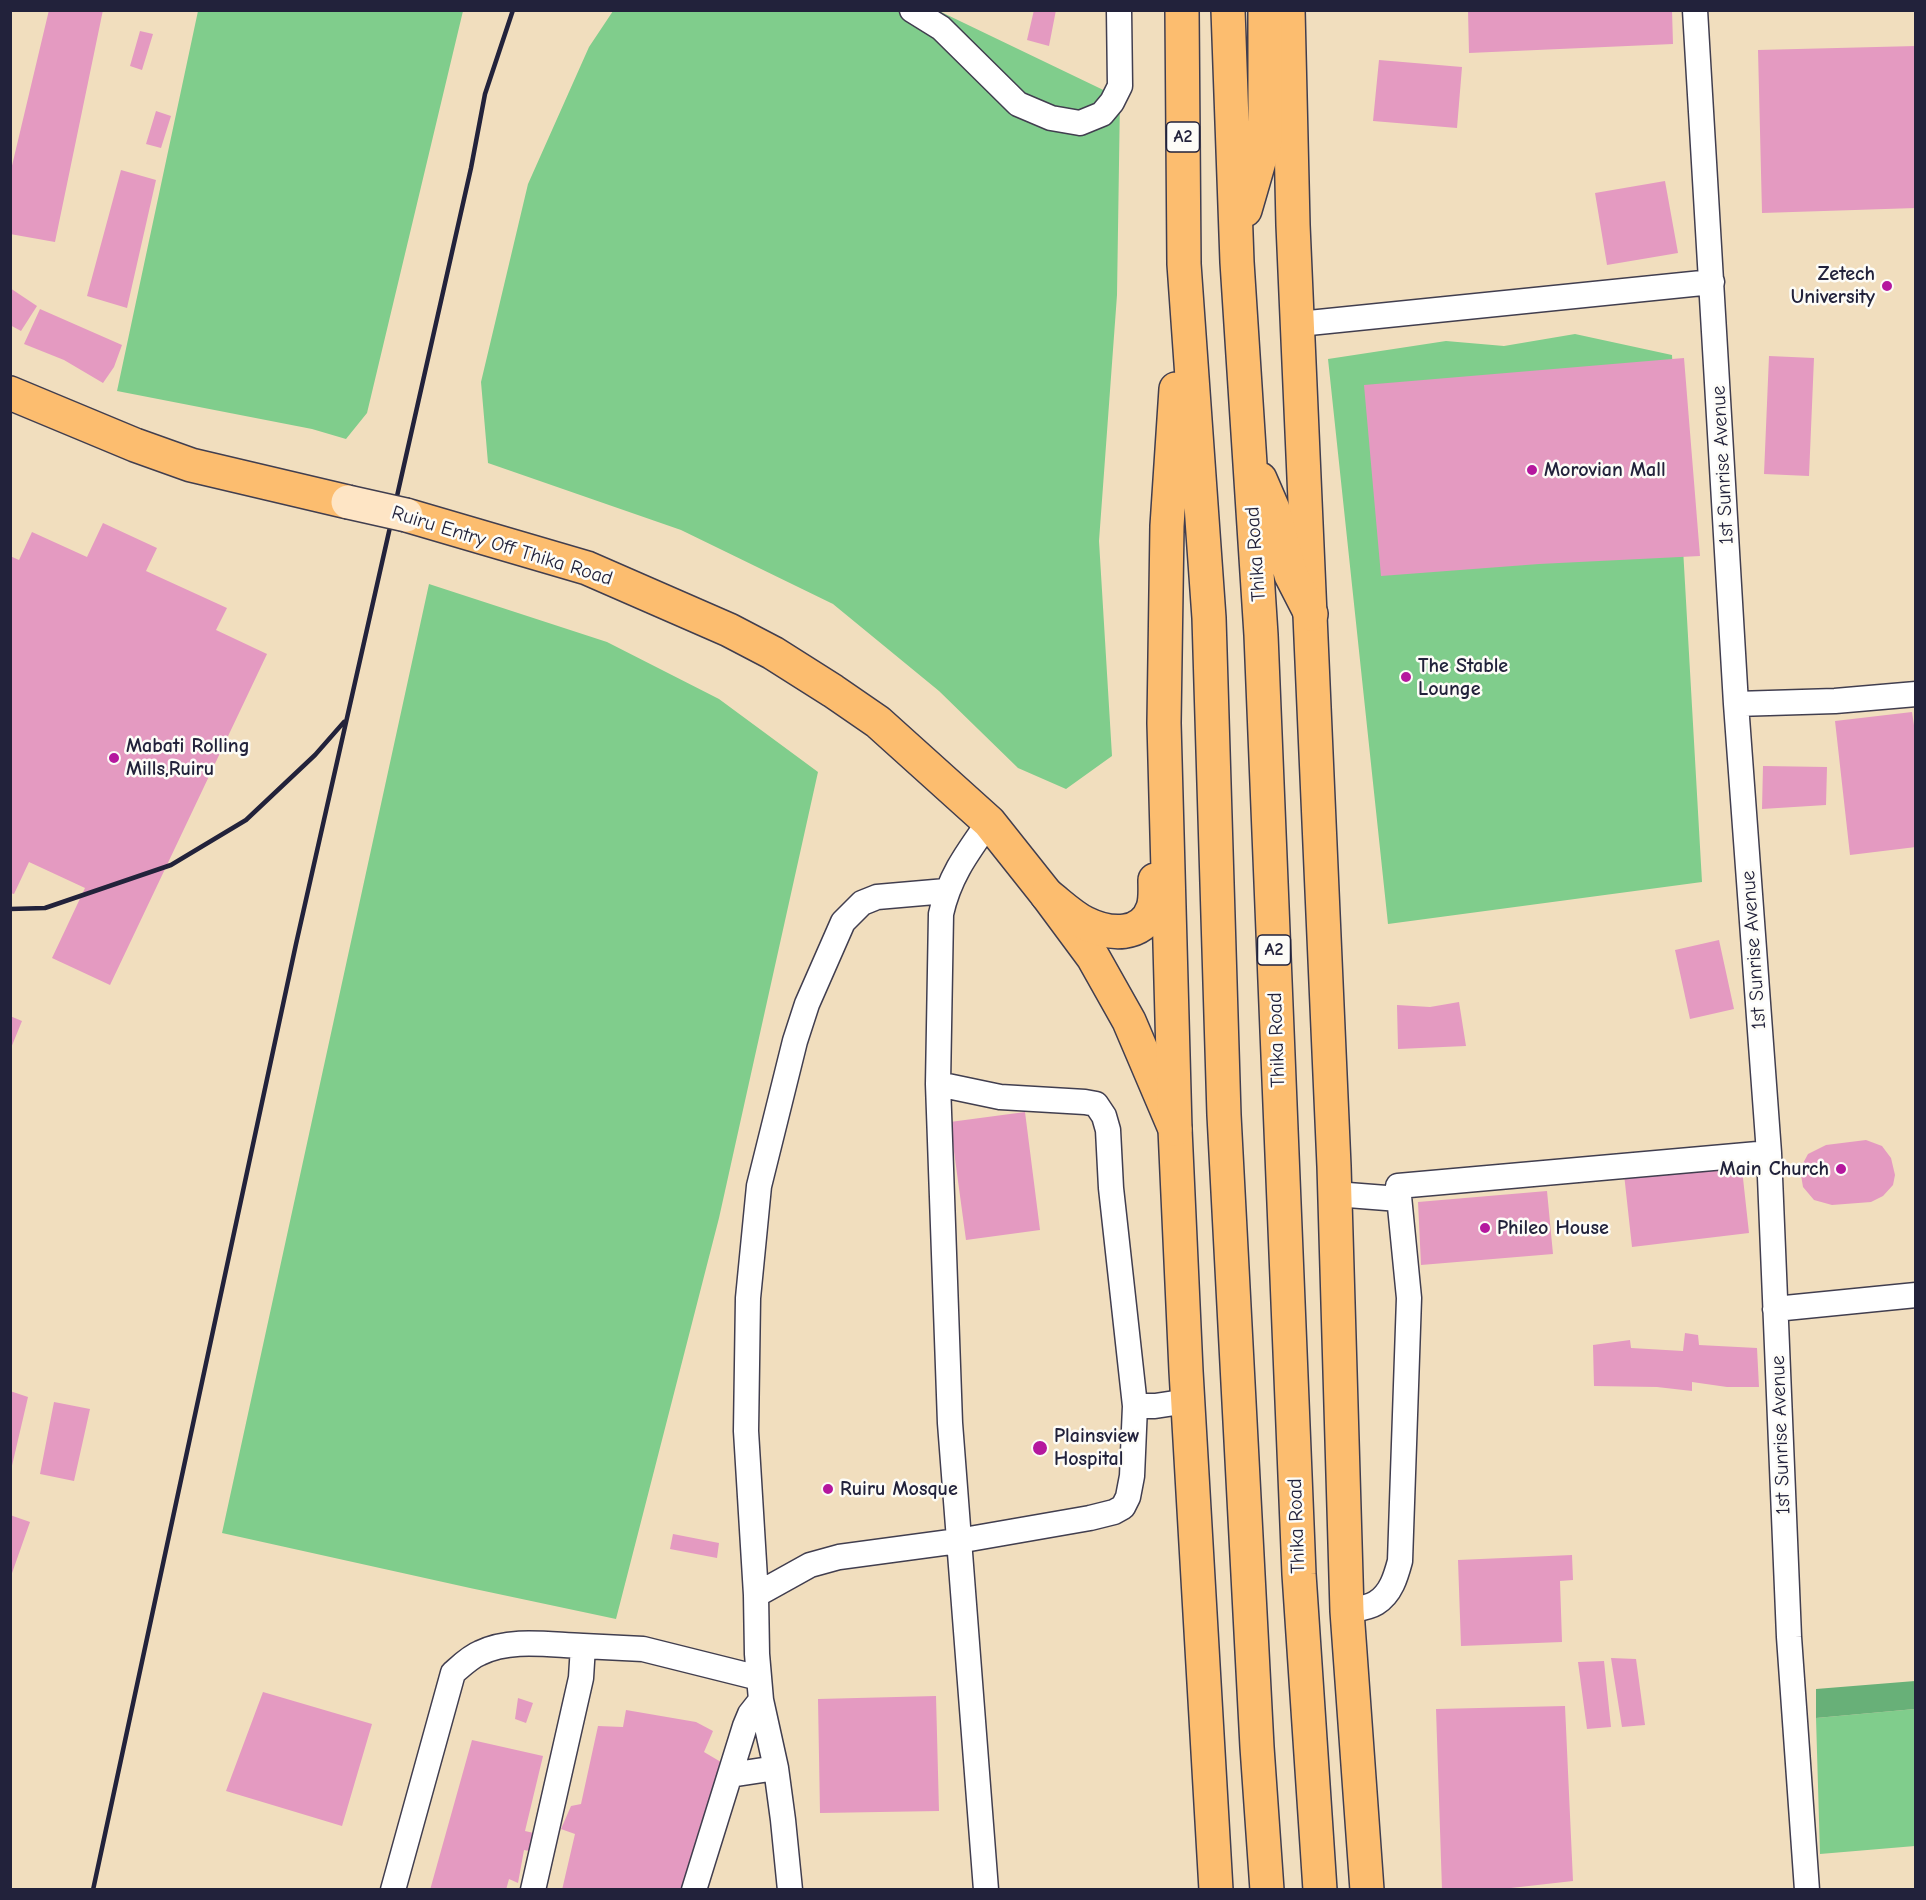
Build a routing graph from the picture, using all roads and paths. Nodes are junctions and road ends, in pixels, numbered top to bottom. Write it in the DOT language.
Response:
graph roads {
  1 [pos="912,10"];
  2 [pos="1119,10"];
  3 [pos="1182,10"];
  4 [pos="1228,10"];
  5 [pos="1265,10"];
  6 [pos="1288,10"];
  7 [pos="1695,10"];
  8 [pos="1236,240"];
  9 [pos="1184,264"];
  10 [pos="1712,282"];
  11 [pos="1299,324"];
  12 [pos="10,393"];
  13 [pos="1249,455"];
  14 [pos="1311,615"];
  15 [pos="1916,694"];
  16 [pos="1736,704"];
  17 [pos="1164,723"];
  18 [pos="988,822"];
  19 [pos="946,891"];
  20 [pos="1047,895"];
  21 [pos="938,1084"];
  22 [pos="1175,1129"];
  23 [pos="1769,1153"];
  24 [pos="1335,1194"];
  25 [pos="1399,1199"];
  26 [pos="1916,1295"];
  27 [pos="1775,1309"];
  28 [pos="1188,1401"];
  29 [pos="1135,1406"];
  30 [pos="958,1540"];
  31 [pos="756,1595"];
  32 [pos="1347,1611"];
  33 [pos="583,1646"];
  34 [pos="760,1689"];
  35 [pos="776,1768"];
  36 [pos="730,1775"];
  37 [pos="393,1890"];
  38 [pos="533,1890"];
  39 [pos="694,1890"];
  40 [pos="790,1890"];
  41 [pos="986,1890"];
  42 [pos="1216,1890"];
  43 [pos="1268,1890"];
  44 [pos="1320,1890"];
  45 [pos="1367,1890"];
  46 [pos="1807,1890"];
  1 -- 2 [label="street"];
  3 -- 9 [label="main road, A2"];
  4 -- 8 [label="main road, Thika Road / A2"];
  5 -- 8 [label="main road"];
  6 -- 11 [label="main road"];
  7 -- 10 [label="street, 1st Sunrise Avenue"];
  8 -- 13 [label="main road, Thika Road / A2"];
  9 -- 17 [label="main road"];
  9 -- 43 [label="main road, A2"];
  10 -- 11 [label="street"];
  10 -- 16 [label="street, 1st Sunrise Avenue"];
  11 -- 14 [label="main road"];
  12 -- 18 [label="main road, Ruiru Entry Off Thika Road, bridge"];
  13 -- 14 [label="main road"];
  13 -- 44 [label="main road, Thika Road / A2"];
  14 -- 24 [label="main road"];
  15 -- 16 [label="street"];
  16 -- 23 [label="street, 1st Sunrise Avenue"];
  17 -- 20 [label="main road"];
  17 -- 22 [label="main road"];
  18 -- 19 [label="street"];
  18 -- 20 [label="main road, Ruiru Entry Off Thika Road"];
  19 -- 21 [label="street"];
  19 -- 31 [label="street"];
  20 -- 22 [label="main road"];
  21 -- 29 [label="street"];
  21 -- 30 [label="street"];
  22 -- 28 [label="main road"];
  23 -- 25 [label="street"];
  23 -- 27 [label="street, 1st Sunrise Avenue"];
  24 -- 25 [label="street"];
  24 -- 32 [label="main road"];
  25 -- 32 [label="street"];
  26 -- 27 [label="street"];
  27 -- 46 [label="street, 1st Sunrise Avenue"];
  28 -- 29 [label="street"];
  28 -- 42 [label="main road"];
  29 -- 30 [label="street"];
  30 -- 31 [label="street"];
  30 -- 41 [label="street"];
  31 -- 34 [label="street"];
  32 -- 45 [label="main road"];
  33 -- 34 [label="street"];
  33 -- 37 [label="street"];
  33 -- 38 [label="street"];
  34 -- 35 [label="street"];
  34 -- 36 [label="street"];
  35 -- 36 [label="street"];
  35 -- 40 [label="street"];
  36 -- 39 [label="street"];
}
